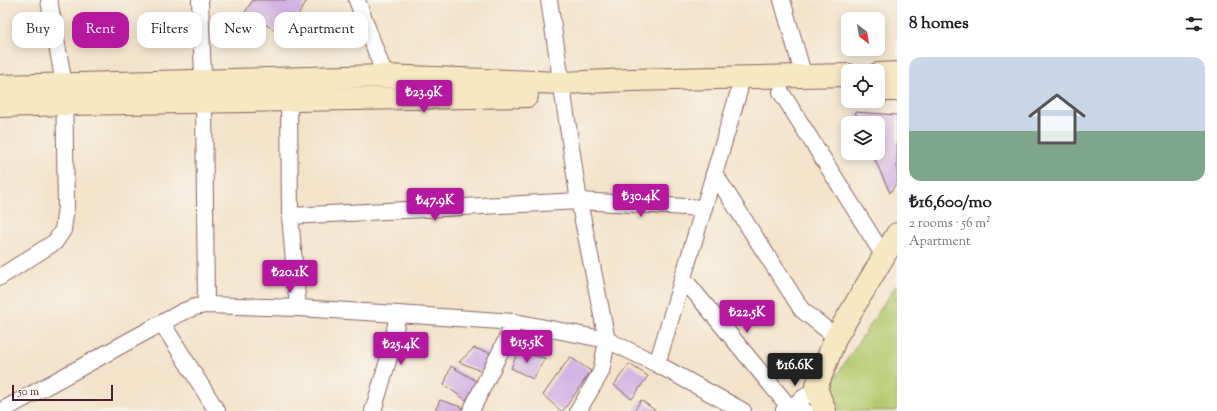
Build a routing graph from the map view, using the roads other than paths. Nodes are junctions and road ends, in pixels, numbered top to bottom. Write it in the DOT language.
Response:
graph roads {
  1 [pos="49,0"];
  2 [pos="200,0"];
  3 [pos="357,0"];
  4 [pos="549,0"];
  5 [pos="782,0"];
  6 [pos="897,73"];
  7 [pos="885,74"];
  8 [pos="841,75"];
  9 [pos="385,76"];
  10 [pos="804,77"];
  11 [pos="0,86"];
  12 [pos="562,89"];
  13 [pos="841,90"];
  14 [pos="885,90"];
  15 [pos="897,90"];
  16 [pos="204,91"];
  17 [pos="739,91"];
  18 [pos="781,92"];
  19 [pos="64,94"];
  20 [pos="289,100"];
  21 [pos="0,106"];
  22 [pos="714,173"];
  23 [pos="579,201"];
  24 [pos="704,208"];
  25 [pos="290,216"];
  26 [pos="897,234"];
  27 [pos="891,255"];
  28 [pos="0,277"];
  29 [pos="683,278"];
  30 [pos="206,306"];
  31 [pos="298,308"];
  32 [pos="398,314"];
  33 [pos="162,322"];
  34 [pos="515,322"];
  35 [pos="836,337"];
  36 [pos="607,340"];
  37 [pos="657,364"];
  38 [pos="816,388"];
  39 [pos="793,410"];
  40 [pos="1,411"];
  41 [pos="217,411"];
  42 [pos="373,411"];
  43 [pos="471,411"];
  44 [pos="578,411"];
  45 [pos="743,411"];
  46 [pos="825,411"];
  1 -- 19 [label="street"];
  2 -- 16 [label="street"];
  3 -- 9 [label="street"];
  4 -- 12 [label="street"];
  5 -- 10 [label="street"];
  6 -- 7 [label="main road"];
  8 -- 10 [label="main road"];
  9 -- 12 [label="main road"];
  9 -- 16 [label="main road"];
  10 -- 12 [label="main road"];
  11 -- 19 [label="main road"];
  12 -- 17 [label="main road"];
  12 -- 20 [label="main road"];
  12 -- 23 [label="street"];
  13 -- 18 [label="main road"];
  14 -- 15 [label="main road"];
  16 -- 19 [label="main road"];
  16 -- 20 [label="main road"];
  16 -- 30 [label="street"];
  17 -- 18 [label="main road"];
  17 -- 22 [label="street"];
  18 -- 27 [label="street"];
  19 -- 21 [label="main road"];
  19 -- 28 [label="street"];
  20 -- 25 [label="street"];
  22 -- 24 [label="street"];
  22 -- 35 [label="street"];
  23 -- 24 [label="street"];
  23 -- 25 [label="street"];
  23 -- 36 [label="street"];
  24 -- 29 [label="street"];
  25 -- 31 [label="street"];
  26 -- 27 [label="main road"];
  27 -- 35 [label="main road"];
  27 -- 38 [label="main road"];
  29 -- 37 [label="street"];
  29 -- 39 [label="street"];
  30 -- 31 [label="street"];
  30 -- 33 [label="street"];
  31 -- 32 [label="street"];
  32 -- 34 [label="street"];
  32 -- 42 [label="street"];
  33 -- 40 [label="street"];
  33 -- 41 [label="street"];
  34 -- 36 [label="street"];
  34 -- 43 [label="street"];
  35 -- 38 [label="main road"];
  36 -- 37 [label="street"];
  36 -- 44 [label="street"];
  37 -- 45 [label="street"];
  38 -- 39 [label="street"];
  38 -- 46 [label="main road"];
}
